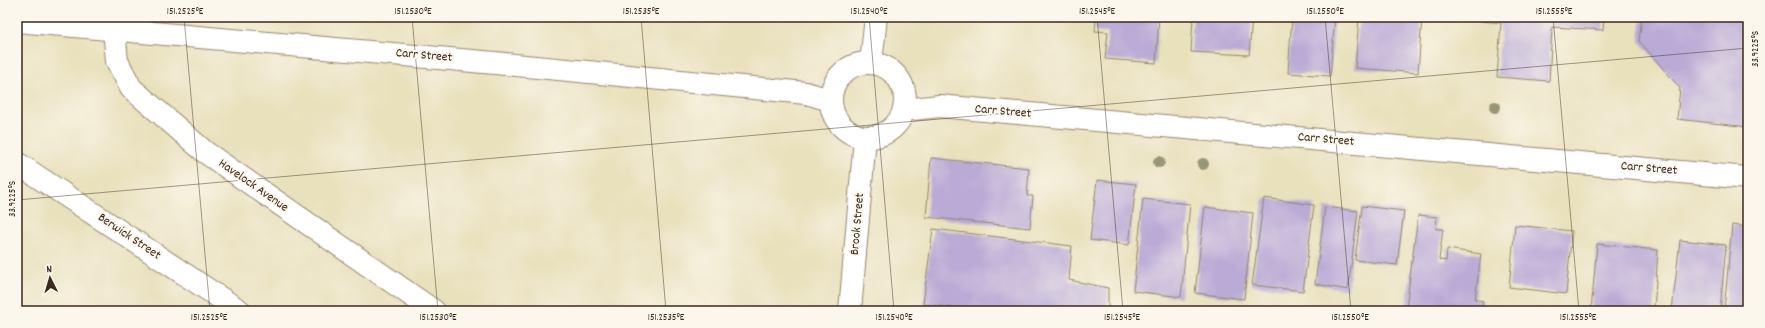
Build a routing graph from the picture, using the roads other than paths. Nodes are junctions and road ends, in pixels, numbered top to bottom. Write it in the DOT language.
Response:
graph roads {
  1 [pos="876,17"];
  2 [pos="17,21"];
  3 [pos="114,29"];
  4 [pos="871,63"];
  5 [pos="830,100"];
  6 [pos="904,110"];
  7 [pos="865,138"];
  8 [pos="17,163"];
  9 [pos="1748,178"];
  10 [pos="240,311"];
  11 [pos="434,311"];
  12 [pos="850,311"];
  1 -- 4 [label="street"];
  2 -- 3 [label="street, Carr Street"];
  3 -- 5 [label="street, Carr Street"];
  3 -- 11 [label="street, Havelock Avenue"];
  4 -- 5 [label="street"];
  4 -- 6 [label="street"];
  5 -- 7 [label="street"];
  6 -- 7 [label="street"];
  6 -- 9 [label="street, Carr Street"];
  7 -- 12 [label="street, Brook Street"];
  8 -- 10 [label="street, Berwick Street"];
}
